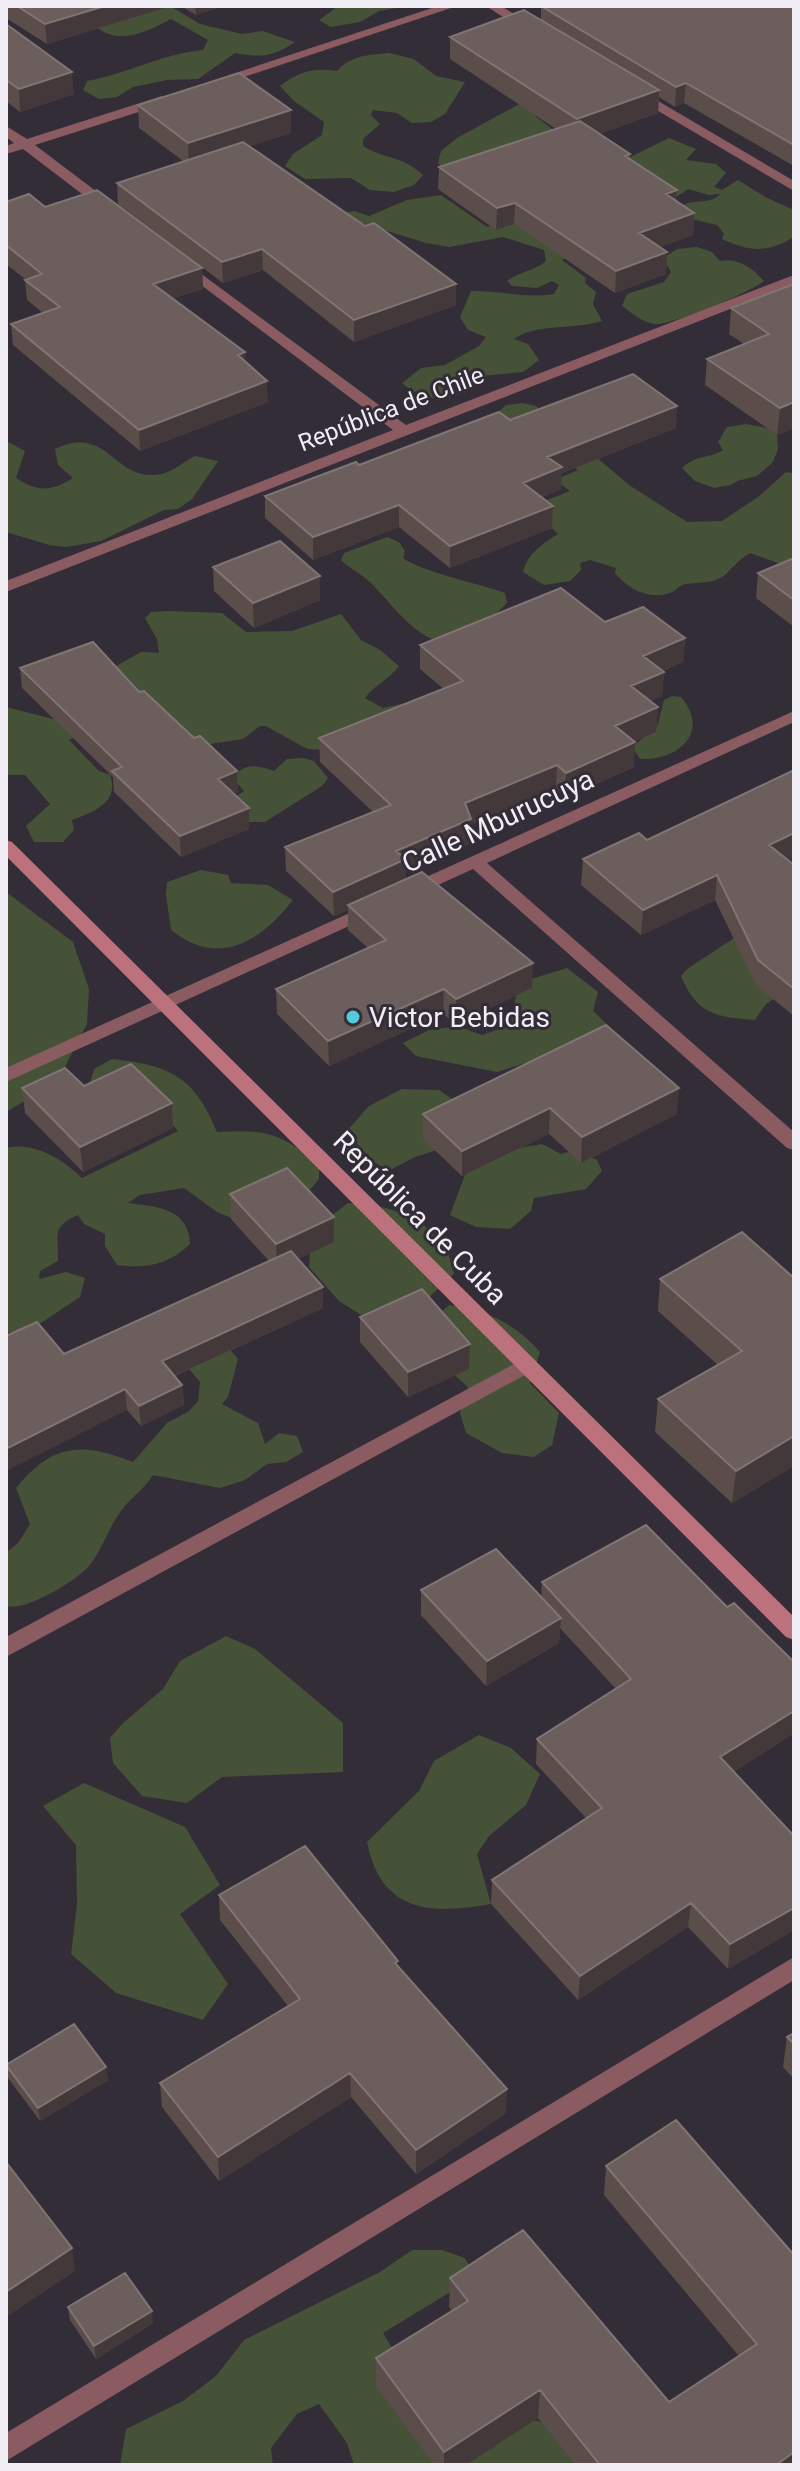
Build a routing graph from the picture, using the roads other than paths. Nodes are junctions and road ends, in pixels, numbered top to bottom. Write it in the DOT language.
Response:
graph roads {
  1 [pos="451,6"];
  2 [pos="492,6"];
  3 [pos="547,39"];
  4 [pos="207,85"];
  5 [pos="629,88"];
  6 [pos="177,95"];
  7 [pos="6,130"];
  8 [pos="25,144"];
  9 [pos="6,150"];
  10 [pos="794,187"];
  11 [pos="126,220"];
  12 [pos="163,249"];
  13 [pos="794,279"];
  14 [pos="402,430"];
  15 [pos="6,587"];
  16 [pos="794,716"];
  17 [pos="6,846"];
  18 [pos="475,862"];
  19 [pos="165,1003"];
  20 [pos="6,1076"];
  21 [pos="794,1143"];
  22 [pos="527,1365"];
  23 [pos="794,1631"];
  24 [pos="6,1648"];
  25 [pos="794,1967"];
  26 [pos="6,2448"];
  1 -- 4 [label="street"];
  2 -- 3 [label="street"];
  5 -- 10 [label="street"];
  6 -- 8 [label="street"];
  7 -- 8 [label="street"];
  8 -- 9 [label="street"];
  8 -- 11 [label="street"];
  12 -- 14 [label="street"];
  13 -- 14 [label="street, República de Chile"];
  14 -- 15 [label="street, República de Chile"];
  16 -- 18 [label="street, Calle Mburucuya"];
  17 -- 19 [label="main road, República de Cuba"];
  18 -- 19 [label="street, Calle Mburucuya"];
  18 -- 21 [label="street"];
  19 -- 20 [label="street, Calle Mburucuya"];
  19 -- 22 [label="main road, República de Cuba"];
  22 -- 23 [label="main road, República de Cuba"];
  22 -- 24 [label="street"];
  25 -- 26 [label="street"];
}
